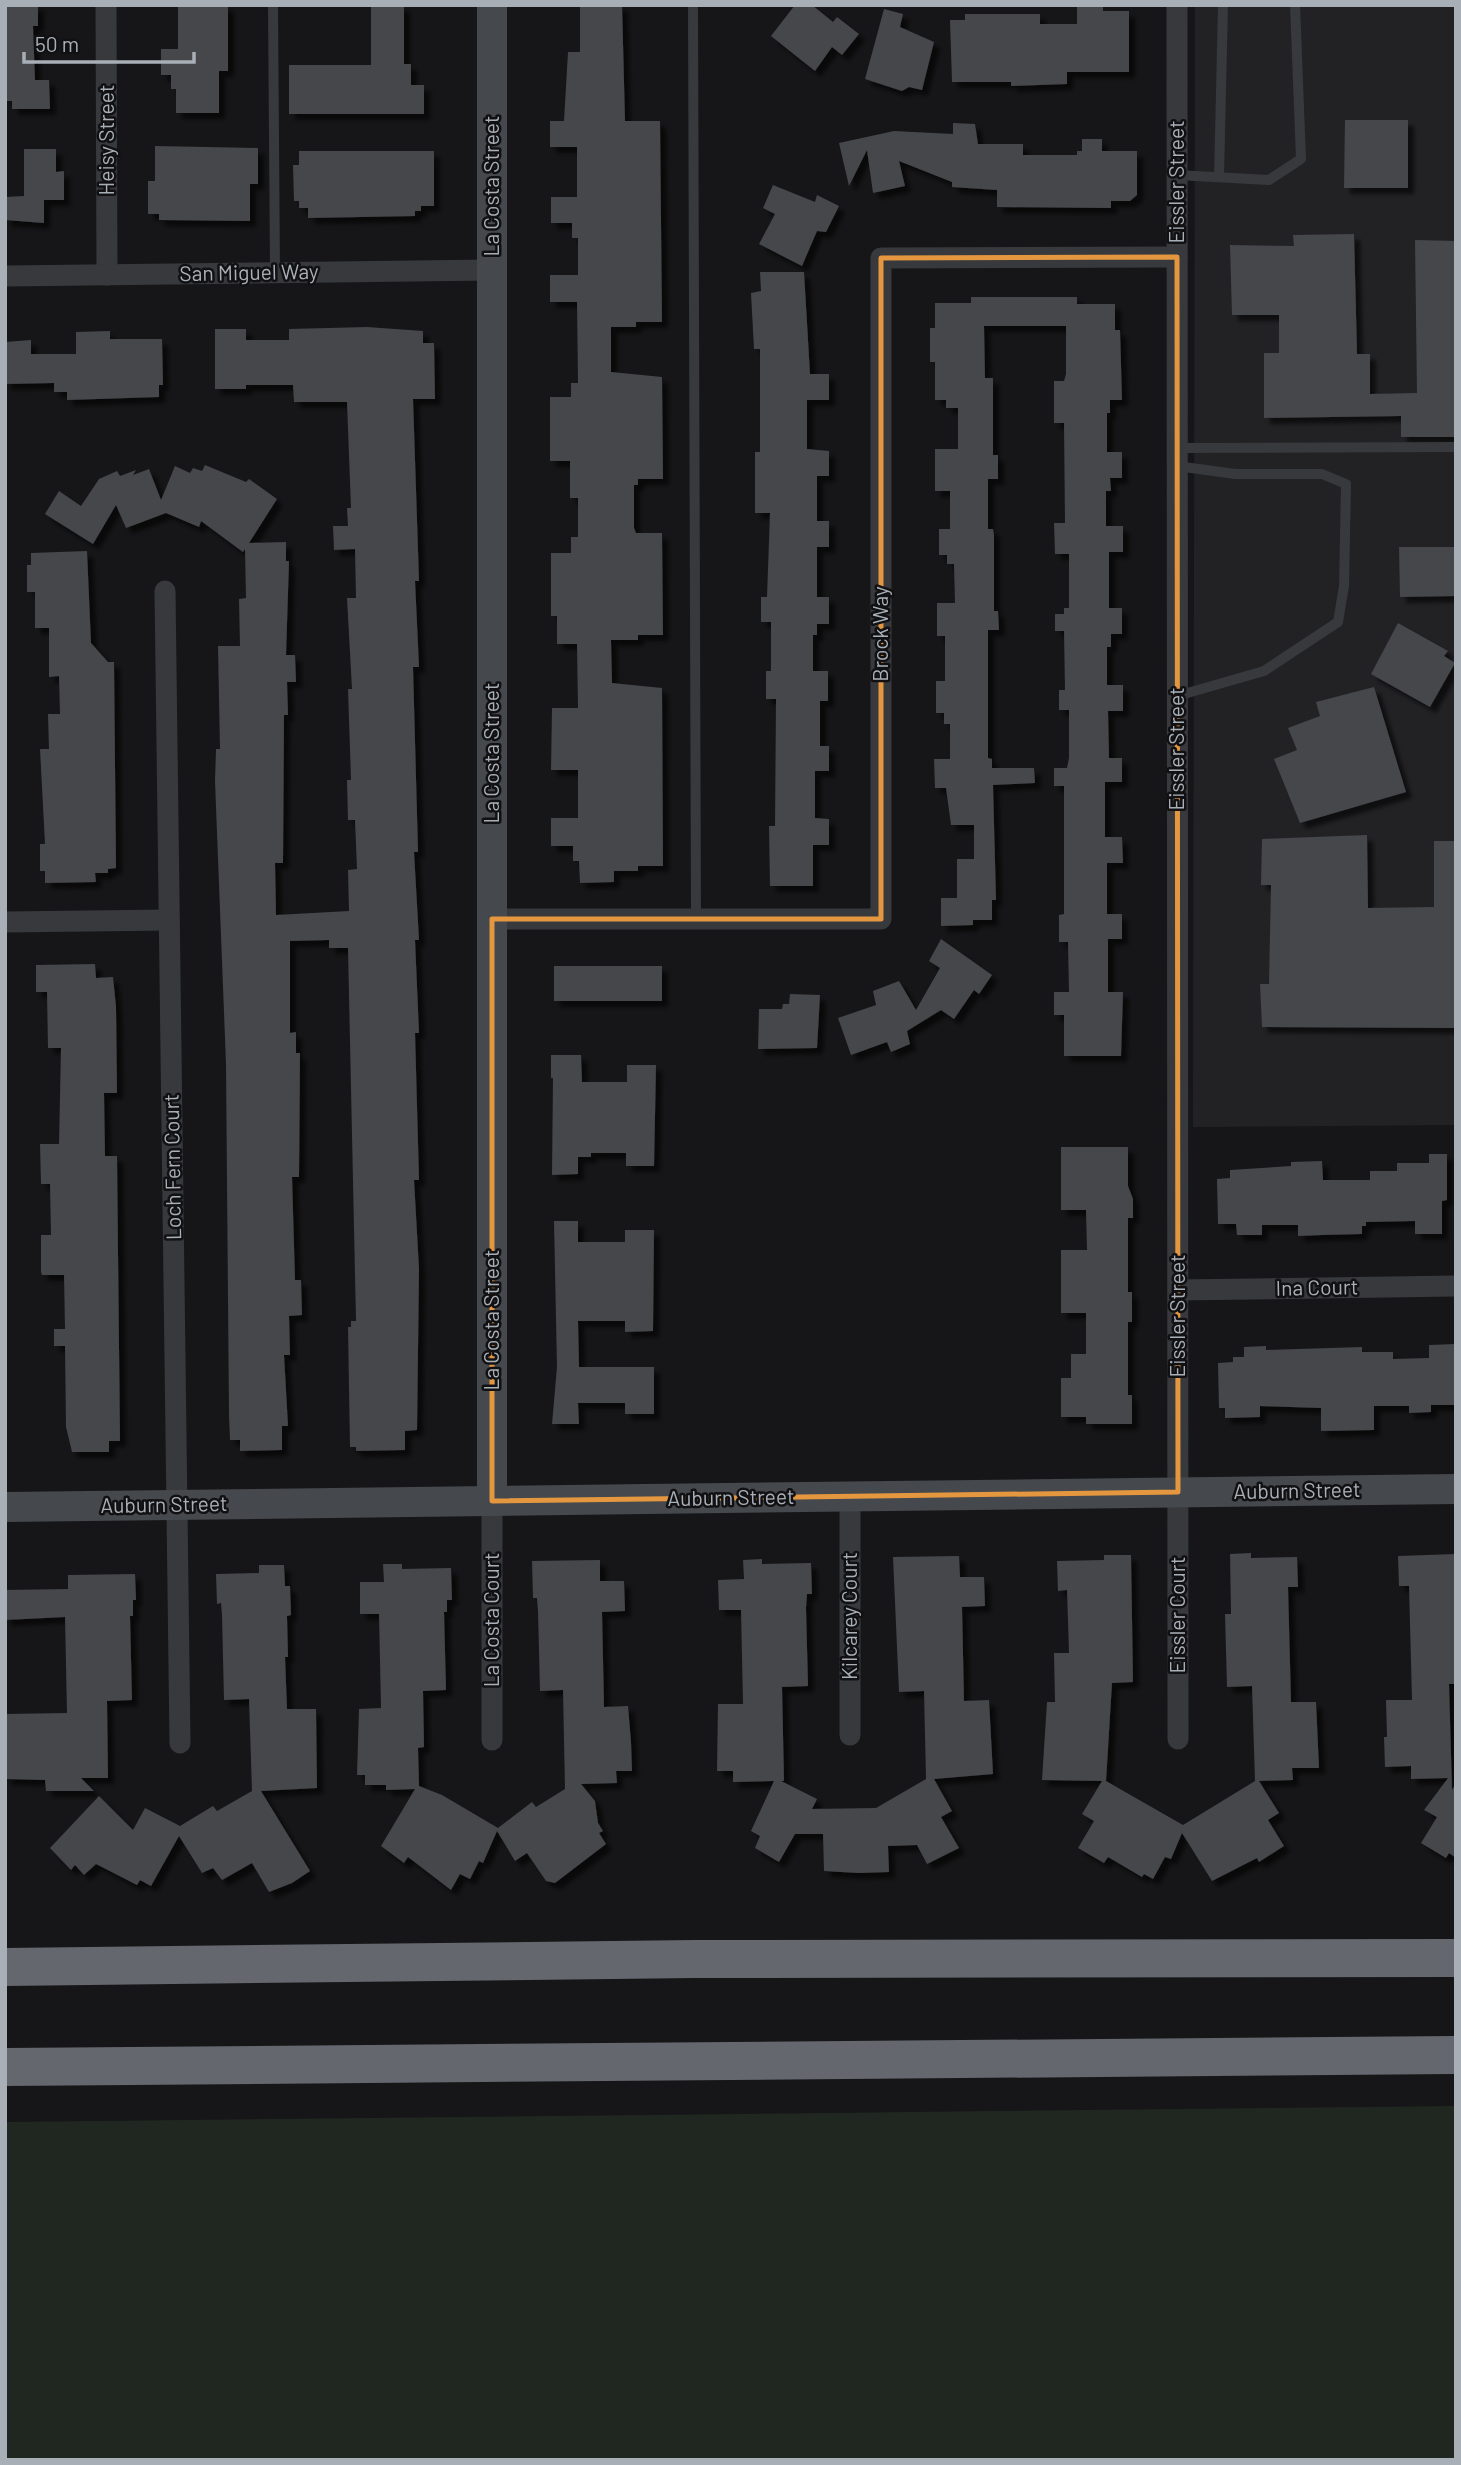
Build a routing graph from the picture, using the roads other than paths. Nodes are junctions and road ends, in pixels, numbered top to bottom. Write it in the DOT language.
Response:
graph roads {
  1 [pos="106,5"];
  2 [pos="273,5"];
  3 [pos="492,5"];
  4 [pos="694,5"];
  5 [pos="1177,5"];
  6 [pos="1223,5"];
  7 [pos="1294,5"];
  8 [pos="1177,175"];
  9 [pos="1219,177"];
  10 [pos="1177,257"];
  11 [pos="492,270"];
  12 [pos="275,272"];
  13 [pos="107,275"];
  14 [pos="5,276"];
  15 [pos="1456,447"];
  16 [pos="1177,457"];
  17 [pos="165,591"];
  18 [pos="1177,696"];
  19 [pos="492,919"];
  20 [pos="696,919"];
  21 [pos="169,920"];
  22 [pos="5,922"];
  23 [pos="1456,1286"];
  24 [pos="1178,1290"];
  25 [pos="1456,1489"];
  26 [pos="1178,1492"];
  27 [pos="850,1497"];
  28 [pos="492,1501"];
  29 [pos="177,1505"];
  30 [pos="5,1507"];
  31 [pos="850,1735"];
  32 [pos="1178,1738"];
  33 [pos="492,1740"];
  34 [pos="180,1743"];
  35 [pos="1456,1958"];
  36 [pos="5,1967"];
  37 [pos="1456,2055"];
  38 [pos="5,2067"];
  1 -- 13 [label="street, Heisy Street"];
  2 -- 12 [label="lane"];
  3 -- 11 [label="street, La Costa Street"];
  4 -- 20 [label="lane"];
  5 -- 8 [label="street, Eissler Street"];
  6 -- 9 [label="lane"];
  7 -- 9 [label="lane"];
  8 -- 9 [label="lane"];
  8 -- 10 [label="street, Eissler Street"];
  10 -- 16 [label="street, Eissler Street"];
  10 -- 20 [label="street, Brock Way"];
  11 -- 12 [label="street, San Miguel Way"];
  11 -- 19 [label="street, La Costa Street"];
  12 -- 13 [label="street, San Miguel Way"];
  13 -- 14 [label="street, San Miguel Way"];
  15 -- 16 [label="lane"];
  16 -- 18 [label="street, Eissler Street"];
  16 -- 18 [label="lane"];
  17 -- 21 [label="street, Loch Fern Court"];
  18 -- 24 [label="street, Eissler Street"];
  19 -- 20 [label="street, Brock Way"];
  19 -- 28 [label="street, La Costa Street"];
  21 -- 22 [label="street"];
  21 -- 29 [label="street, Loch Fern Court"];
  23 -- 24 [label="street, Ina Court"];
  24 -- 26 [label="street, Eissler Street"];
  25 -- 26 [label="street, Auburn Street"];
  26 -- 27 [label="street, Auburn Street"];
  26 -- 32 [label="street, Eissler Court"];
  27 -- 28 [label="street, Auburn Street"];
  27 -- 31 [label="street, Kilcarey Court"];
  28 -- 29 [label="street, Auburn Street"];
  28 -- 33 [label="street, La Costa Court"];
  29 -- 30 [label="street, Auburn Street"];
  29 -- 34 [label="street, Loch Fern Court"];
  35 -- 36 [label="highway"];
  37 -- 38 [label="highway"];
}
